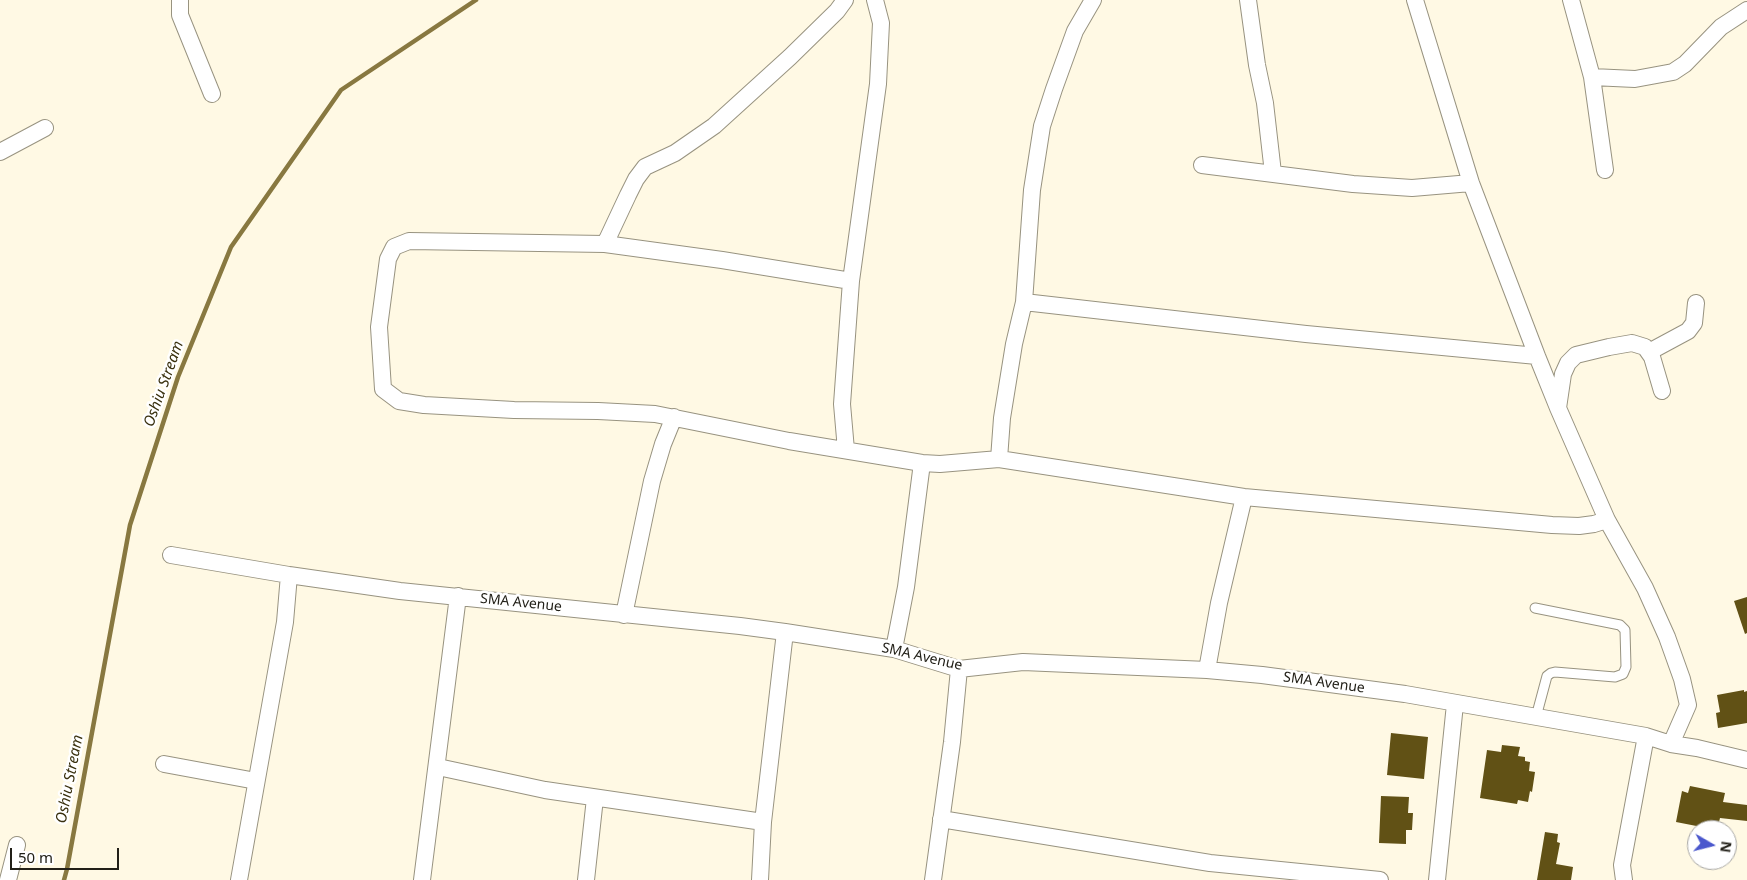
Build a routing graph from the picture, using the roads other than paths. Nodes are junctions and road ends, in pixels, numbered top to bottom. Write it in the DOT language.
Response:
graph roads {
  1 [pos="180,0"];
  2 [pos="844,0"];
  3 [pos="875,0"];
  4 [pos="1093,0"];
  5 [pos="1248,0"];
  6 [pos="1415,0"];
  7 [pos="1571,0"];
  8 [pos="1747,10"];
  9 [pos="1592,77"];
  10 [pos="212,94"];
  11 [pos="45,128"];
  12 [pos="0,152"];
  13 [pos="1202,165"];
  14 [pos="1605,170"];
  15 [pos="1273,173"];
  16 [pos="1471,183"];
  17 [pos="604,244"];
  18 [pos="851,281"];
  19 [pos="1024,302"];
  20 [pos="1696,303"];
  21 [pos="1648,352"];
  22 [pos="1537,356"];
  23 [pos="1662,391"];
  24 [pos="1558,408"];
  25 [pos="674,417"];
  26 [pos="846,450"];
  27 [pos="999,459"];
  28 [pos="922,464"];
  29 [pos="1244,498"];
  30 [pos="1607,520"];
  31 [pos="171,555"];
  32 [pos="289,575"];
  33 [pos="458,596"];
  34 [pos="1535,608"];
  35 [pos="624,615"];
  36 [pos="785,632"];
  37 [pos="894,648"];
  38 [pos="960,669"];
  39 [pos="1207,670"];
  40 [pos="1455,704"];
  41 [pos="1536,717"];
  42 [pos="1646,736"];
  43 [pos="1671,744"];
  44 [pos="1747,760"];
  45 [pos="164,764"];
  46 [pos="438,767"];
  47 [pos="256,781"];
  48 [pos="594,798"];
  49 [pos="941,819"];
  50 [pos="763,822"];
  51 [pos="17,845"];
  52 [pos="1282,876"];
  53 [pos="8,880"];
  54 [pos="239,880"];
  55 [pos="422,880"];
  56 [pos="586,880"];
  57 [pos="760,880"];
  58 [pos="933,880"];
  59 [pos="1380,880"];
  60 [pos="1437,880"];
  61 [pos="1624,880"];
  1 -- 10 [label="street"];
  2 -- 17 [label="street"];
  3 -- 18 [label="street"];
  4 -- 19 [label="street"];
  5 -- 15 [label="street"];
  6 -- 16 [label="street"];
  7 -- 9 [label="street"];
  8 -- 9 [label="street"];
  9 -- 14 [label="street"];
  11 -- 12 [label="street"];
  13 -- 15 [label="street"];
  15 -- 16 [label="street"];
  16 -- 22 [label="street"];
  17 -- 18 [label="street"];
  17 -- 25 [label="street"];
  18 -- 26 [label="street"];
  19 -- 22 [label="street"];
  19 -- 27 [label="street"];
  20 -- 21 [label="street"];
  21 -- 23 [label="street"];
  21 -- 24 [label="street"];
  22 -- 24 [label="street"];
  24 -- 30 [label="street"];
  25 -- 26 [label="street"];
  25 -- 35 [label="street"];
  26 -- 28 [label="street"];
  27 -- 28 [label="street"];
  27 -- 29 [label="street"];
  28 -- 37 [label="street"];
  29 -- 30 [label="street"];
  29 -- 39 [label="street"];
  30 -- 43 [label="street"];
  31 -- 32 [label="street, SMA Avenue"];
  32 -- 33 [label="street, SMA Avenue"];
  32 -- 47 [label="street"];
  33 -- 35 [label="street, SMA Avenue"];
  33 -- 46 [label="street"];
  34 -- 41 [label="lane"];
  35 -- 36 [label="street, SMA Avenue"];
  36 -- 37 [label="street, SMA Avenue"];
  36 -- 50 [label="street"];
  37 -- 38 [label="street, SMA Avenue"];
  38 -- 39 [label="street, SMA Avenue"];
  38 -- 49 [label="street"];
  39 -- 40 [label="street, SMA Avenue"];
  40 -- 41 [label="street, SMA Avenue"];
  40 -- 60 [label="street"];
  41 -- 42 [label="street, SMA Avenue"];
  42 -- 43 [label="street, SMA Avenue"];
  42 -- 61 [label="street"];
  43 -- 44 [label="street, SMA Avenue"];
  45 -- 47 [label="street"];
  46 -- 48 [label="street"];
  46 -- 55 [label="street"];
  47 -- 54 [label="street"];
  48 -- 50 [label="street"];
  48 -- 56 [label="street"];
  49 -- 52 [label="street"];
  49 -- 58 [label="street"];
  50 -- 57 [label="street"];
  51 -- 53 [label="street"];
  52 -- 59 [label="street"];
}
